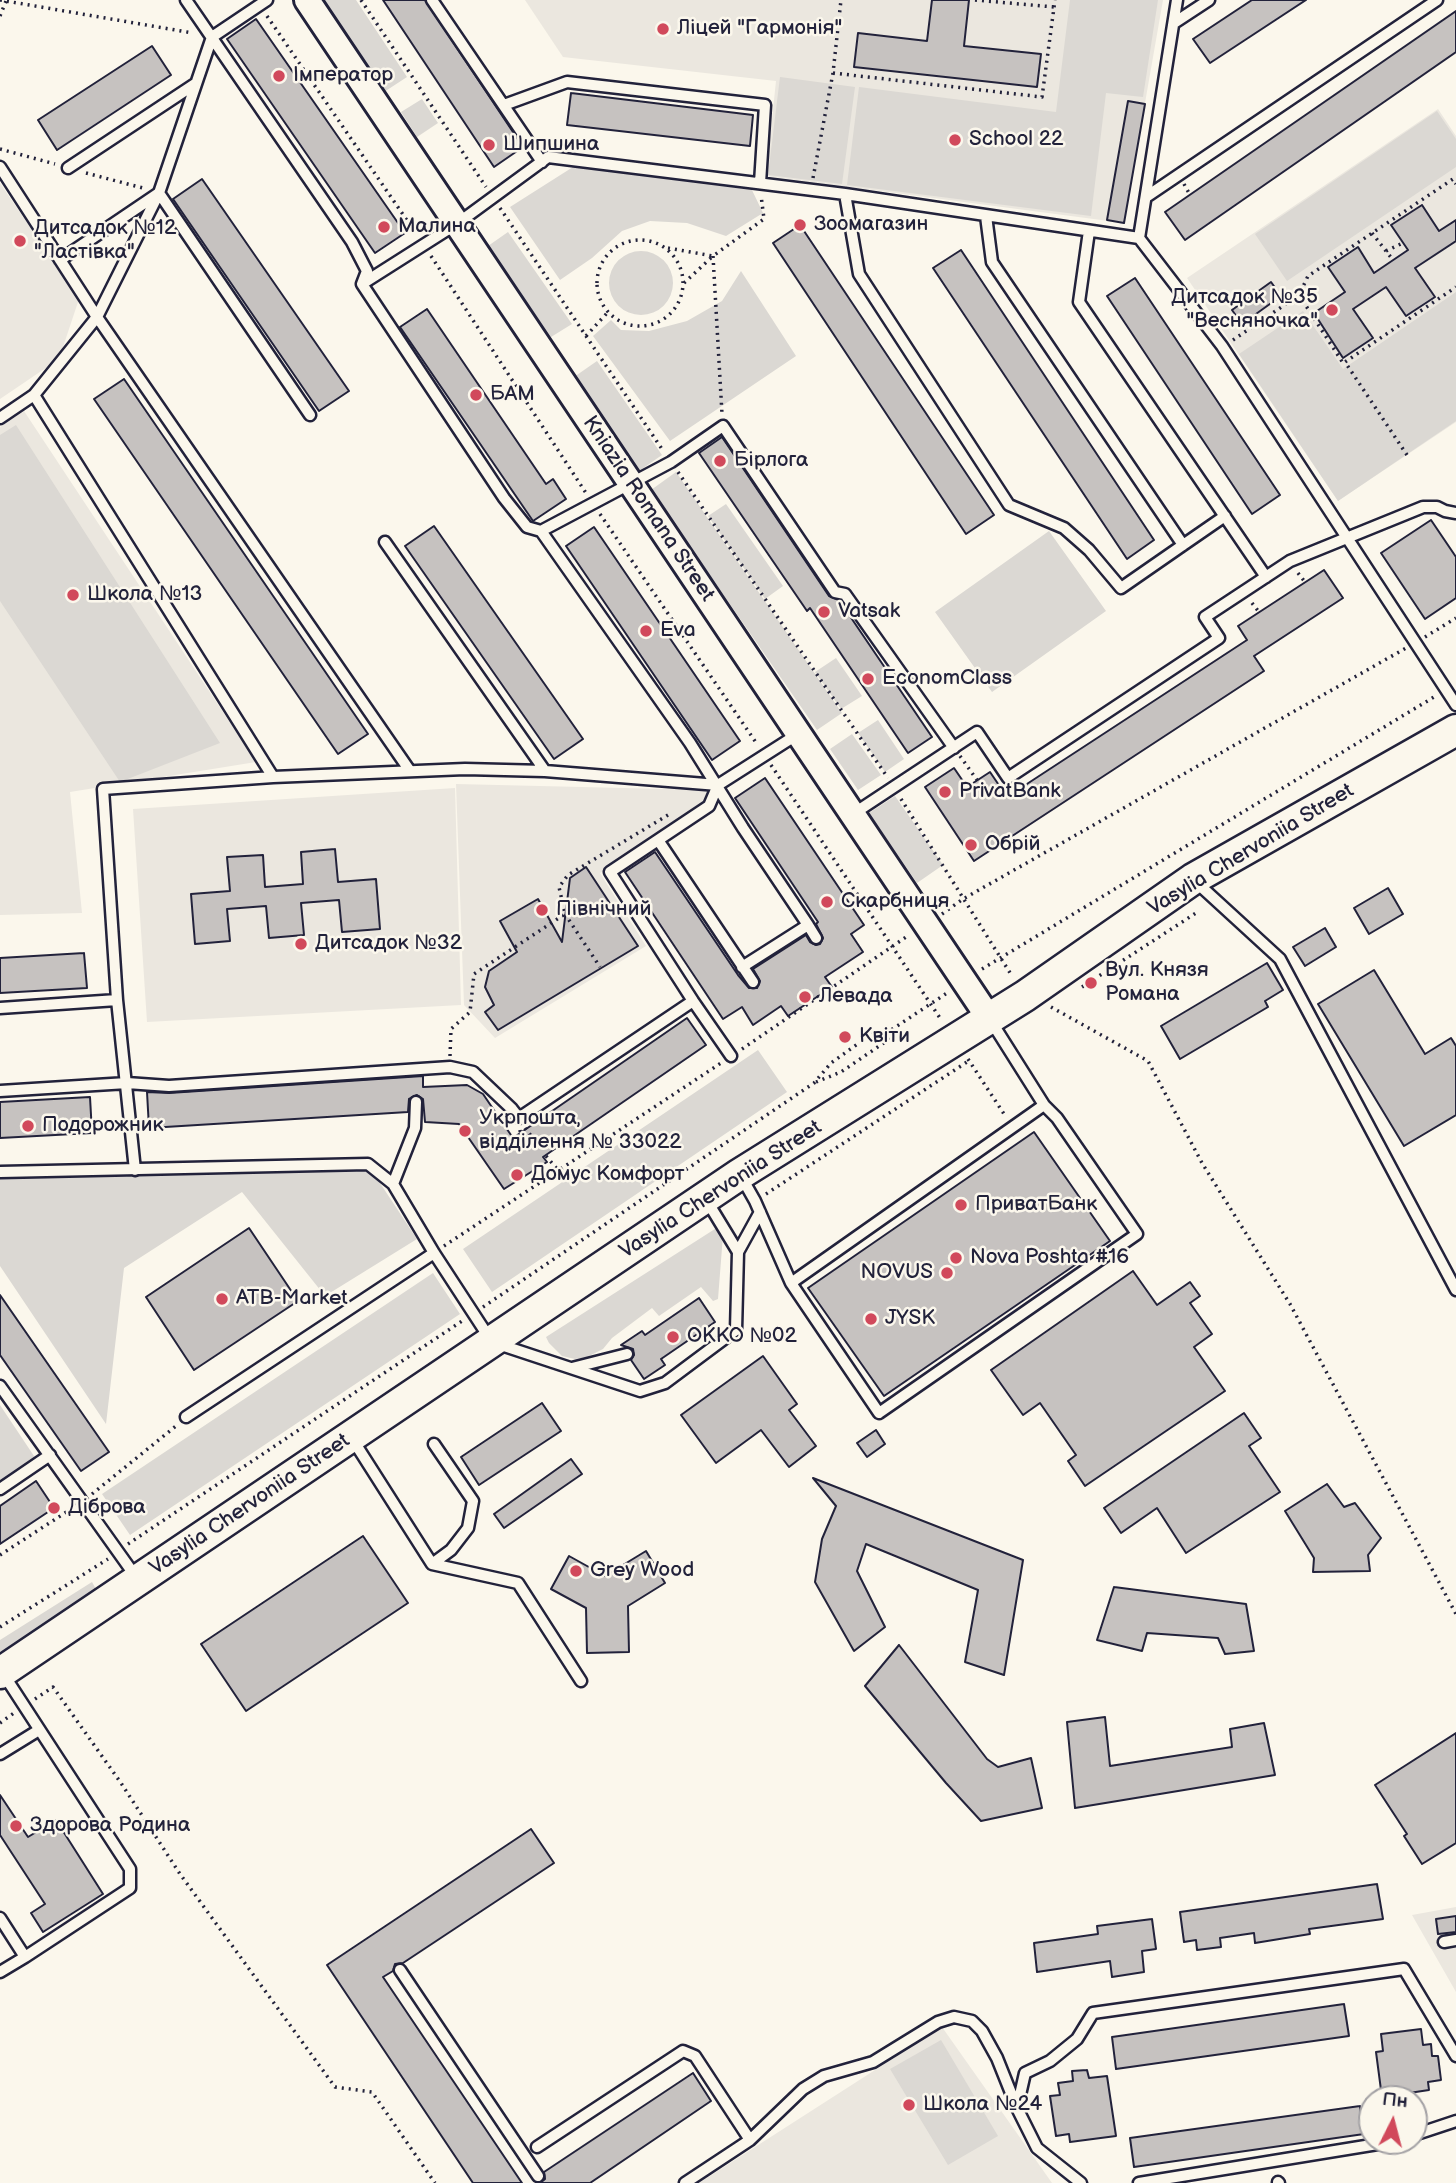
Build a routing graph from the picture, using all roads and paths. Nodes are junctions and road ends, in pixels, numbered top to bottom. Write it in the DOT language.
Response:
graph roads {
  1 [pos="0,0"];
  2 [pos="186,0"];
  3 [pos="307,0"];
  4 [pos="361,0"];
  5 [pos="432,0"];
  6 [pos="841,0"];
  7 [pos="975,0"];
  8 [pos="1055,0"];
  9 [pos="1177,0"];
  10 [pos="1209,0"];
  11 [pos="1437,0"];
  12 [pos="6,1"];
  13 [pos="263,3"];
  14 [pos="1054,7"];
  15 [pos="0,16"];
  16 [pos="1174,23"];
  17 [pos="212,37"];
  18 [pos="833,73"];
  19 [pos="196,84"];
  20 [pos="504,105"];
  21 [pos="542,162"];
  22 [pos="0,167"];
  23 [pos="68,168"];
  24 [pos="812,181"];
  25 [pos="760,183"];
  26 [pos="1456,184"];
  27 [pos="159,193"];
  28 [pos="845,194"];
  29 [pos="1146,197"];
  30 [pos="493,198"];
  31 [pos="986,216"];
  32 [pos="458,223"];
  33 [pos="1089,231"];
  34 [pos="1373,233"];
  35 [pos="1139,238"];
  36 [pos="1403,243"];
  37 [pos="424,244"];
  38 [pos="666,247"];
  39 [pos="1386,251"];
  40 [pos="713,256"];
  41 [pos="60,260"];
  42 [pos="1393,260"];
  43 [pos="684,283"];
  44 [pos="362,284"];
  45 [pos="1456,287"];
  46 [pos="1299,295"];
  47 [pos="608,312"];
  48 [pos="97,317"];
  49 [pos="586,336"];
  50 [pos="1222,346"];
  51 [pos="1345,362"];
  52 [pos="34,396"];
  53 [pos="310,415"];
  54 [pos="0,418"];
  55 [pos="723,426"];
  56 [pos="1407,455"];
  57 [pos="671,462"];
  58 [pos="630,483"];
  59 [pos="592,502"];
  60 [pos="1456,513"];
  61 [pos="1225,516"];
  62 [pos="541,531"];
  63 [pos="1349,538"];
  64 [pos="385,542"];
  65 [pos="1184,545"];
  66 [pos="1266,577"];
  67 [pos="1446,691"];
  68 [pos="1456,705"];
  69 [pos="1456,730"];
  70 [pos="799,733"];
  71 [pos="954,748"];
  72 [pos="764,754"];
  73 [pos="410,771"];
  74 [pos="545,771"];
  75 [pos="273,777"];
  76 [pos="977,780"];
  77 [pos="718,785"];
  78 [pos="894,787"];
  79 [pos="672,813"];
  80 [pos="852,814"];
  81 [pos="658,840"];
  82 [pos="1194,879"];
  83 [pos="565,914"];
  84 [pos="808,925"];
  85 [pos="816,938"];
  86 [pos="1000,957"];
  87 [pos="600,967"];
  88 [pos="742,967"];
  89 [pos="964,981"];
  90 [pos="752,982"];
  91 [pos="117,999"];
  92 [pos="693,1001"];
  93 [pos="1038,1001"];
  94 [pos="930,1004"];
  95 [pos="0,1008"];
  96 [pos="989,1017"];
  97 [pos="888,1032"];
  98 [pos="956,1040"];
  99 [pos="731,1056"];
  100 [pos="450,1068"];
  101 [pos="127,1083"];
  102 [pos="814,1083"];
  103 [pos="0,1091"];
  104 [pos="416,1102"];
  105 [pos="1044,1105"];
  106 [pos="1012,1127"];
  107 [pos="546,1156"];
  108 [pos="135,1170"];
  109 [pos="558,1171"];
  110 [pos="0,1172"];
  111 [pos="740,1174"];
  112 [pos="393,1184"];
  113 [pos="705,1198"];
  114 [pos="760,1212"];
  115 [pos="738,1252"];
  116 [pos="434,1253"];
  117 [pos="791,1283"];
  118 [pos="1456,1290"];
  119 [pos="472,1314"];
  120 [pos="492,1342"];
  121 [pos="627,1354"];
  122 [pos="572,1368"];
  123 [pos="653,1373"];
  124 [pos="661,1385"];
  125 [pos="0,1386"];
  126 [pos="186,1417"];
  127 [pos="351,1437"];
  128 [pos="434,1444"];
  129 [pos="50,1455"];
  130 [pos="0,1489"];
  131 [pos="82,1502"];
  132 [pos="118,1553"];
  133 [pos="0,1555"];
  134 [pos="432,1564"];
  135 [pos="138,1581"];
  136 [pos="1456,1614"];
  137 [pos="0,1627"];
  138 [pos="1,1672"];
  139 [pos="581,1681"];
  140 [pos="53,1687"];
  141 [pos="38,1730"];
  142 [pos="0,1754"];
  143 [pos="0,1918"];
  144 [pos="1456,1940"];
  145 [pos="1444,1942"];
  146 [pos="25,1957"];
  147 [pos="400,1970"];
  148 [pos="0,1972"];
  149 [pos="1456,2056"];
  150 [pos="1017,2108"];
  151 [pos="1456,2121"];
  152 [pos="1428,2130"];
  153 [pos="750,2140"];
  154 [pos="537,2147"];
  155 [pos="1358,2147"];
  156 [pos="538,2176"];
  157 [pos="435,2183"];
  158 [pos="685,2183"];
  159 [pos="1081,2183"];
  160 [pos="1139,2183"];
  1 -- 12 [label="path"];
  2 -- 17 [label="lane"];
  3 -- 32 [label="street, Kniazia Romana Street"];
  4 -- 30 [label="path"];
  5 -- 20 [label="lane"];
  6 -- 18 [label="path"];
  7 -- 14 [label="path"];
  8 -- 14 [label="path"];
  9 -- 16 [label="lane"];
  10 -- 16 [label="lane"];
  11 -- 29 [label="lane"];
  12 -- 15 [label="path"];
  12 -- 17 [label="path"];
  13 -- 17 [label="lane"];
  13 -- 37 [label="path"];
  14 -- 18 [label="path"];
  16 -- 29 [label="lane"];
  17 -- 19 [label="lane"];
  17 -- 44 [label="lane"];
  18 -- 24 [label="path"];
  19 -- 23 [label="lane"];
  19 -- 27 [label="lane"];
  20 -- 21 [label="lane"];
  20 -- 25 [label="lane"];
  21 -- 25 [label="lane"];
  21 -- 30 [label="lane"];
  22 -- 41 [label="lane"];
  25 -- 28 [label="lane"];
  25 -- 40 [label="path"];
  26 -- 34 [label="path"];
  27 -- 41 [label="lane"];
  27 -- 48 [label="lane"];
  27 -- 53 [label="lane"];
  28 -- 31 [label="lane"];
  28 -- 65 [label="lane"];
  29 -- 35 [label="lane"];
  30 -- 32 [label="lane"];
  30 -- 49 [label="path"];
  31 -- 33 [label="lane"];
  31 -- 65 [label="lane"];
  32 -- 37 [label="lane"];
  32 -- 58 [label="street, Kniazia Romana Street"];
  33 -- 35 [label="lane"];
  33 -- 61 [label="lane"];
  34 -- 39 [label="path"];
  34 -- 46 [label="path"];
  35 -- 50 [label="lane"];
  36 -- 39 [label="path"];
  37 -- 44 [label="lane"];
  37 -- 59 [label="path"];
  38 -- 40 [label="path"];
  38 -- 43 [label="path"];
  38 -- 47 [label="path"];
  39 -- 42 [label="path"];
  40 -- 43 [label="path"];
  40 -- 55 [label="path"];
  41 -- 48 [label="lane"];
  43 -- 47 [label="path"];
  44 -- 62 [label="lane"];
  45 -- 51 [label="path"];
  46 -- 50 [label="path"];
  46 -- 51 [label="path"];
  47 -- 49 [label="path"];
  48 -- 52 [label="lane"];
  48 -- 73 [label="lane"];
  49 -- 57 [label="path"];
  50 -- 63 [label="lane"];
  51 -- 56 [label="path"];
  52 -- 54 [label="lane"];
  52 -- 75 [label="lane"];
  55 -- 57 [label="lane"];
  55 -- 71 [label="lane"];
  57 -- 58 [label="lane"];
  57 -- 78 [label="path"];
  58 -- 59 [label="lane"];
  58 -- 70 [label="street, Kniazia Romana Street"];
  59 -- 62 [label="lane"];
  59 -- 72 [label="path"];
  60 -- 63 [label="lane"];
  61 -- 65 [label="lane"];
  61 -- 66 [label="lane"];
  62 -- 77 [label="lane"];
  63 -- 66 [label="lane"];
  63 -- 67 [label="lane"];
  64 -- 74 [label="lane"];
  66 -- 71 [label="lane"];
  67 -- 68 [label="lane"];
  67 -- 86 [label="path"];
  69 -- 82 [label="main road, Vasylia Chervoniia Street"];
  70 -- 72 [label="lane"];
  70 -- 80 [label="street, Kniazia Romana Street"];
  71 -- 76 [label="path"];
  71 -- 78 [label="lane"];
  72 -- 77 [label="lane"];
  72 -- 94 [label="path"];
  73 -- 74 [label="lane"];
  73 -- 75 [label="lane"];
  74 -- 77 [label="lane"];
  75 -- 91 [label="lane"];
  77 -- 81 [label="lane"];
  77 -- 84 [label="lane"];
  78 -- 80 [label="lane"];
  78 -- 86 [label="path"];
  79 -- 83 [label="path"];
  80 -- 89 [label="street, Kniazia Romana Street"];
  81 -- 88 [label="lane"];
  81 -- 92 [label="lane"];
  82 -- 93 [label="main road, Vasylia Chervoniia Street"];
  82 -- 118 [label="lane"];
  83 -- 87 [label="path"];
  83 -- 100 [label="path"];
  84 -- 85 [label="lane"];
  84 -- 88 [label="lane"];
  86 -- 89 [label="path"];
  86 -- 93 [label="path"];
  88 -- 90 [label="lane"];
  89 -- 94 [label="path"];
  89 -- 96 [label="street, Kniazia Romana Street"];
  91 -- 95 [label="lane"];
  91 -- 101 [label="lane"];
  92 -- 99 [label="lane"];
  92 -- 100 [label="lane"];
  93 -- 96 [label="main road, Vasylia Chervoniia Street"];
  93 -- 136 [label="path"];
  94 -- 97 [label="path"];
  94 -- 98 [label="path"];
  96 -- 98 [label="main road, Vasylia Chervoniia Street"];
  96 -- 105 [label="lane"];
  97 -- 102 [label="path"];
  97 -- 102 [label="path"];
  98 -- 106 [label="path"];
  98 -- 111 [label="main road, Vasylia Chervoniia Street"];
  100 -- 101 [label="lane"];
  101 -- 103 [label="lane"];
  101 -- 108 [label="lane"];
  102 -- 119 [label="path"];
  104 -- 112 [label="lane"];
  105 -- 106 [label="lane"];
  105 -- 117 [label="lane"];
  106 -- 117 [label="lane"];
  107 -- 109 [label="path"];
  108 -- 110 [label="lane"];
  108 -- 112 [label="lane"];
  111 -- 113 [label="main road, Vasylia Chervoniia Street"];
  111 -- 114 [label="lane"];
  112 -- 116 [label="lane"];
  113 -- 115 [label="lane"];
  113 -- 120 [label="main road, Vasylia Chervoniia Street"];
  114 -- 115 [label="lane"];
  114 -- 117 [label="lane"];
  115 -- 124 [label="lane"];
  116 -- 119 [label="lane"];
  116 -- 126 [label="lane"];
  119 -- 120 [label="lane"];
  119 -- 132 [label="path"];
  120 -- 122 [label="lane"];
  120 -- 127 [label="main road, Vasylia Chervoniia Street"];
  121 -- 122 [label="lane"];
  122 -- 124 [label="lane"];
  123 -- 124 [label="lane"];
  125 -- 129 [label="lane"];
  126 -- 131 [label="path"];
  127 -- 134 [label="lane"];
  127 -- 135 [label="main road, Vasylia Chervoniia Street"];
  128 -- 134 [label="lane"];
  129 -- 130 [label="lane"];
  129 -- 131 [label="lane"];
  131 -- 132 [label="lane"];
  131 -- 133 [label="path"];
  132 -- 135 [label="lane"];
  132 -- 137 [label="path"];
  134 -- 139 [label="lane"];
  135 -- 138 [label="main road, Vasylia Chervoniia Street"];
  138 -- 141 [label="lane"];
  140 -- 157 [label="path"];
  141 -- 142 [label="lane"];
  141 -- 146 [label="lane"];
  143 -- 146 [label="lane"];
  144 -- 145 [label="lane"];
  146 -- 148 [label="lane"];
  147 -- 156 [label="lane"];
  149 -- 150 [label="lane"];
  150 -- 153 [label="lane"];
  150 -- 159 [label="lane"];
  151 -- 152 [label="lane"];
  153 -- 154 [label="lane"];
  153 -- 158 [label="lane"];
  155 -- 160 [label="lane"];
}
